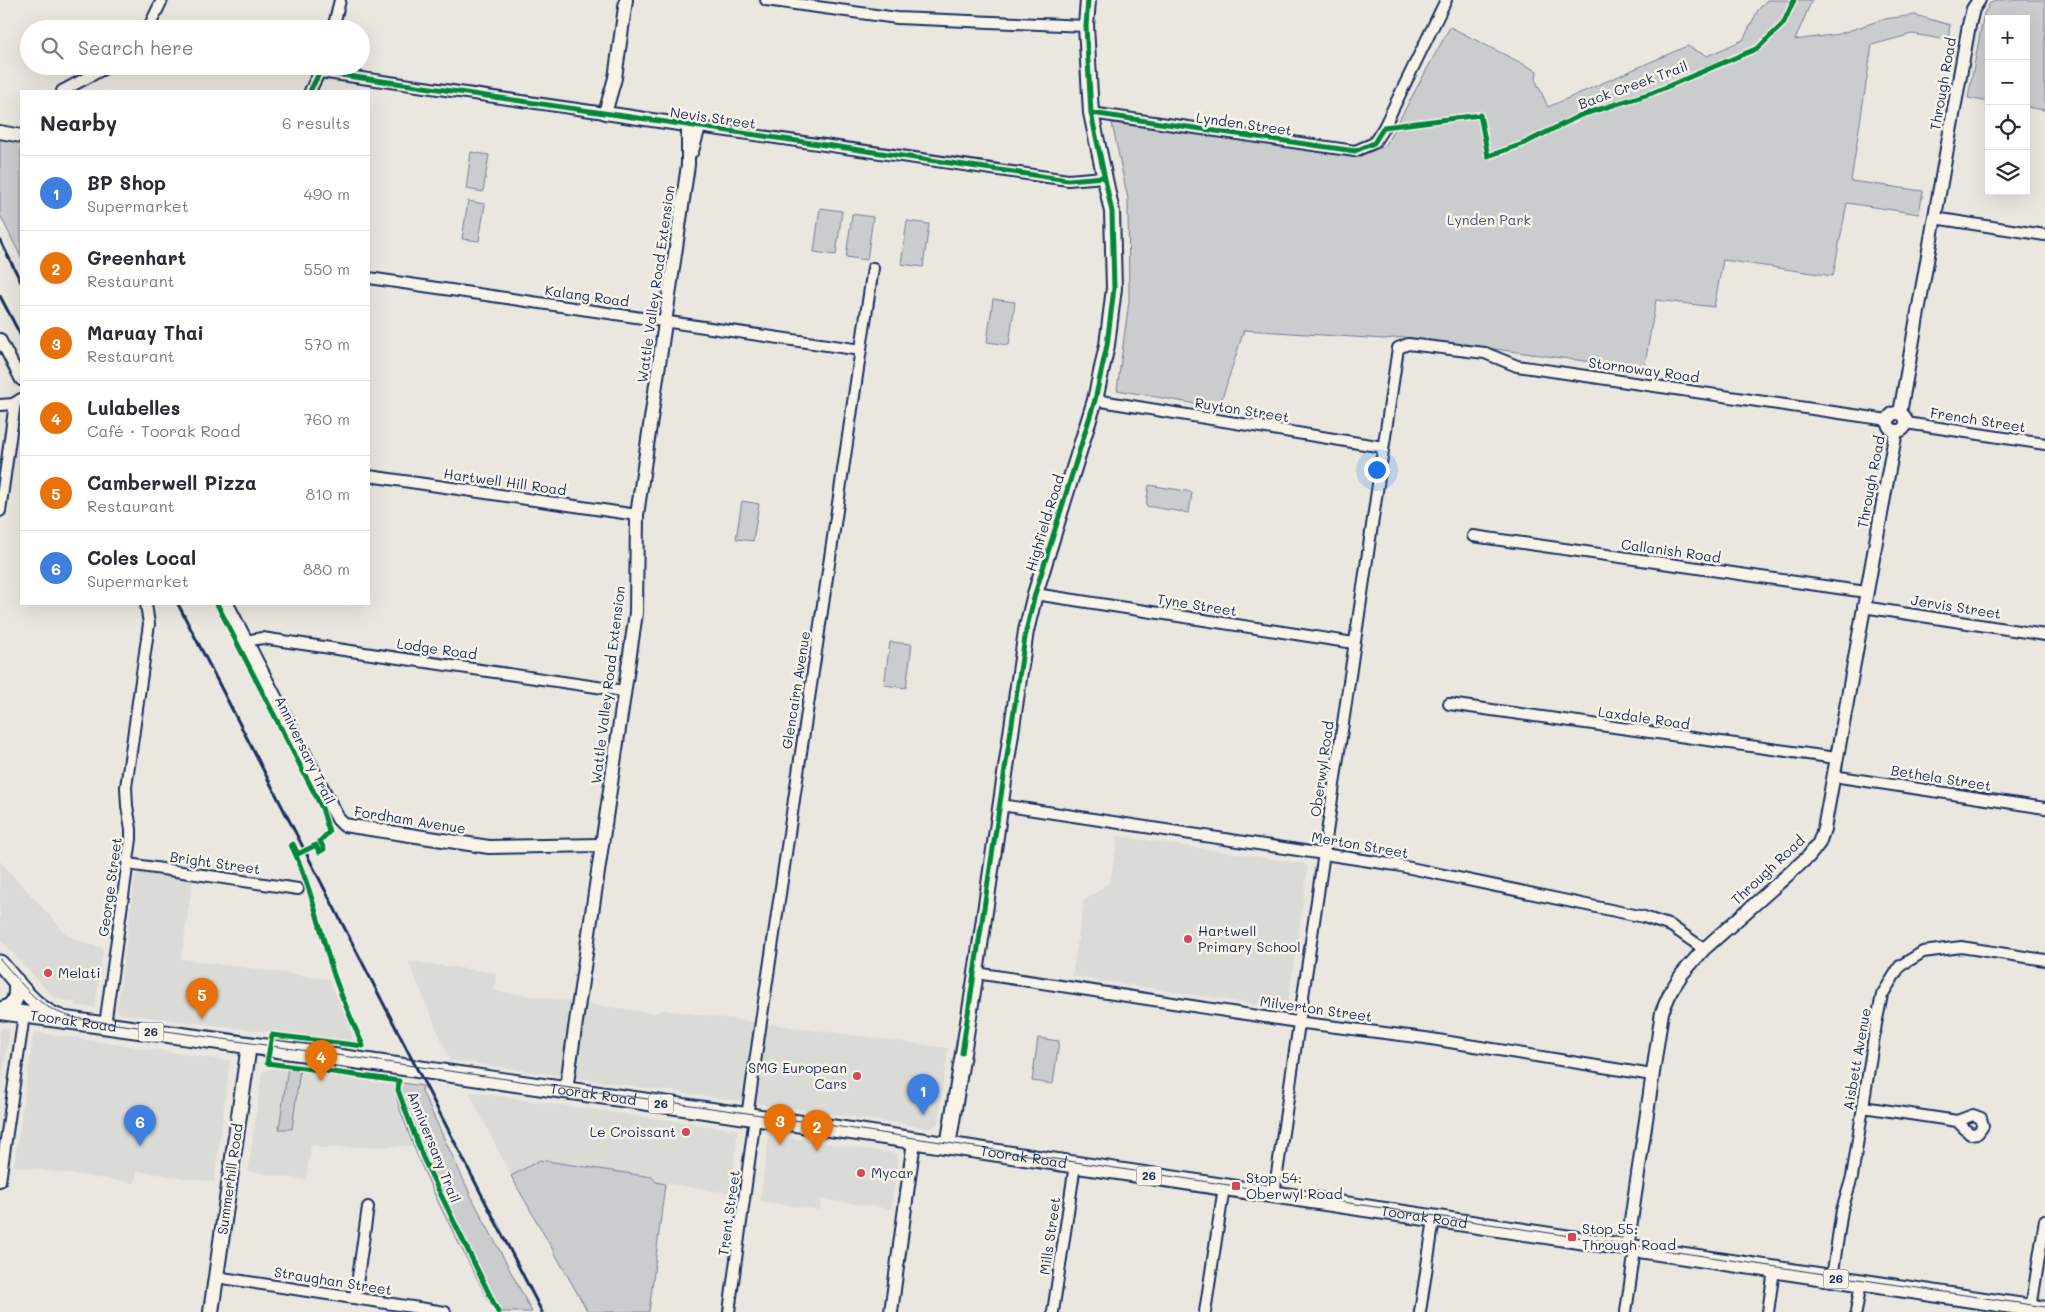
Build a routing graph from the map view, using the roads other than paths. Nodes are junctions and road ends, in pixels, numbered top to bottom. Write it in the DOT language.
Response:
graph roads {
  1 [pos="162,0"];
  2 [pos="340,0"];
  3 [pos="626,0"];
  4 [pos="766,0"];
  5 [pos="1088,0"];
  6 [pos="1446,0"];
  7 [pos="1980,0"];
  8 [pos="152,20"];
  9 [pos="335,20"];
  10 [pos="1086,26"];
  11 [pos="92,75"];
  12 [pos="318,75"];
  13 [pos="360,75"];
  14 [pos="64,90"];
  15 [pos="310,90"];
  16 [pos="1091,113"];
  17 [pos="611,114"];
  18 [pos="693,126"];
  19 [pos="0,132"];
  20 [pos="20,136"];
  21 [pos="1104,177"];
  22 [pos="1934,218"];
  23 [pos="2045,235"];
  24 [pos="873,268"];
  25 [pos="370,278"];
  26 [pos="666,321"];
  27 [pos="0,339"];
  28 [pos="1398,348"];
  29 [pos="861,350"];
  30 [pos="20,378"];
  31 [pos="1095,400"];
  32 [pos="18,401"];
  33 [pos="0,404"];
  34 [pos="0,411"];
  35 [pos="17,415"];
  36 [pos="1888,420"];
  37 [pos="1901,422"];
  38 [pos="2045,444"];
  39 [pos="1383,447"];
  40 [pos="370,476"];
  41 [pos="0,511"];
  42 [pos="637,515"];
  43 [pos="1473,536"];
  44 [pos="1866,592"];
  45 [pos="1035,594"];
  46 [pos="146,605"];
  47 [pos="228,605"];
  48 [pos="1863,607"];
  49 [pos="2045,635"];
  50 [pos="246,641"];
  51 [pos="1354,643"];
  52 [pos="624,690"];
  53 [pos="1449,704"];
  54 [pos="1836,758"];
  55 [pos="1833,776"];
  56 [pos="1001,805"];
  57 [pos="2045,808"];
  58 [pos="601,845"];
  59 [pos="1324,853"];
  60 [pos="128,864"];
  61 [pos="298,889"];
  62 [pos="1704,949"];
  63 [pos="2045,960"];
  64 [pos="0,963"];
  65 [pos="976,973"];
  66 [pos="16,981"];
  67 [pos="0,1011"];
  68 [pos="24,1014"];
  69 [pos="68,1020"];
  70 [pos="1299,1022"];
  71 [pos="105,1025"];
  72 [pos="249,1045"];
  73 [pos="1652,1076"];
  74 [pos="566,1090"];
  75 [pos="1862,1107"];
  76 [pos="751,1117"];
  77 [pos="1957,1122"];
  78 [pos="914,1141"];
  79 [pos="948,1146"];
  80 [pos="1075,1165"];
  81 [pos="0,1181"];
  82 [pos="1224,1187"];
  83 [pos="1274,1194"];
  84 [pos="368,1207"];
  85 [pos="1434,1218"];
  86 [pos="2045,1220"];
  87 [pos="1631,1248"];
  88 [pos="1774,1270"];
  89 [pos="216,1277"];
  90 [pos="1832,1278"];
  91 [pos="1861,1282"];
  92 [pos="354,1298"];
  93 [pos="2033,1309"];
  94 [pos="211,1312"];
  95 [pos="445,1312"];
  96 [pos="729,1312"];
  97 [pos="891,1312"];
  98 [pos="1053,1312"];
  99 [pos="1206,1312"];
  100 [pos="1420,1312"];
  101 [pos="1626,1312"];
  102 [pos="1768,1312"];
  103 [pos="1856,1312"];
  1 -- 8 [label="street"];
  2 -- 9 [label="street"];
  3 -- 17 [label="street"];
  4 -- 10 [label="street"];
  5 -- 10 [label="main road, Highfield Road"];
  6 -- 16 [label="street, Lynden Street"];
  7 -- 22 [label="street, Through Road"];
  10 -- 16 [label="main road, Highfield Road"];
  11 -- 14 [label="street"];
  12 -- 15 [label="street"];
  13 -- 17 [label="street, Nevis Street"];
  16 -- 21 [label="main road, Highfield Road"];
  17 -- 18 [label="street, Nevis Street"];
  18 -- 21 [label="street, Nevis Street"];
  18 -- 26 [label="street, Wattle Valley Road Extension"];
  19 -- 20 [label="street"];
  21 -- 31 [label="main road, Highfield Road"];
  22 -- 23 [label="street"];
  22 -- 37 [label="street, Through Road"];
  24 -- 29 [label="street, Glencairn Avenue"];
  25 -- 26 [label="street, Kalang Road"];
  26 -- 29 [label="street, Kalang Road"];
  26 -- 42 [label="street, Wattle Valley Road Extension"];
  27 -- 30 [label="street"];
  28 -- 36 [label="street, Stornoway Road"];
  28 -- 39 [label="street, Oberwyl Road"];
  29 -- 76 [label="street, Glencairn Avenue"];
  31 -- 39 [label="street, Ruyton Street"];
  31 -- 45 [label="main road, Highfield Road"];
  32 -- 33 [label="street"];
  32 -- 35 [label="street"];
  34 -- 35 [label="street"];
  35 -- 41 [label="street"];
  36 -- 37 [label="street"];
  37 -- 38 [label="street, French Street"];
  37 -- 44 [label="street, Through Road"];
  39 -- 51 [label="street, Oberwyl Road"];
  40 -- 42 [label="street, Hartwell Hill Road"];
  42 -- 52 [label="street, Wattle Valley Road Extension"];
  43 -- 44 [label="street, Callanish Road"];
  44 -- 48 [label="street, Through Road"];
  45 -- 51 [label="street, Tyne Street"];
  45 -- 56 [label="main road, Highfield Road"];
  46 -- 60 [label="street, George Street"];
  47 -- 50 [label="street, Fordham Avenue"];
  48 -- 49 [label="street, Jervis Street"];
  48 -- 54 [label="street, Through Road"];
  50 -- 52 [label="street, Lodge Road"];
  50 -- 58 [label="street, Fordham Avenue"];
  51 -- 59 [label="street, Oberwyl Road"];
  52 -- 58 [label="street, Wattle Valley Road Extension"];
  53 -- 54 [label="street, Laxdale Road"];
  54 -- 55 [label="street, Through Road"];
  55 -- 57 [label="street, Bethela Street"];
  55 -- 62 [label="street, Through Road"];
  56 -- 59 [label="street, Merton Street"];
  56 -- 65 [label="main road, Highfield Road"];
  58 -- 74 [label="street, Wattle Valley Road Extension"];
  59 -- 62 [label="street, Merton Street"];
  59 -- 70 [label="street, Oberwyl Road"];
  60 -- 61 [label="street, Bright Street"];
  60 -- 71 [label="street, George Street"];
  62 -- 73 [label="street, Through Road"];
  63 -- 75 [label="street, Aisbett Avenue"];
  64 -- 66 [label="main road"];
  65 -- 70 [label="street, Milverton Street"];
  65 -- 79 [label="main road, Highfield Road"];
  66 -- 67 [label="main road"];
  66 -- 69 [label="main road"];
  67 -- 68 [label="highway, Toorak Road / 26"];
  68 -- 69 [label="highway, Toorak Road / 26"];
  68 -- 81 [label="street"];
  69 -- 71 [label="highway, Toorak Road / 26"];
  70 -- 73 [label="street, Milverton Street"];
  70 -- 83 [label="street, Oberwyl Road"];
  71 -- 72 [label="highway, Toorak Road / 26"];
  72 -- 74 [label="highway, Toorak Road / 26"];
  72 -- 89 [label="main road, Summerhill Road"];
  73 -- 87 [label="street, Through Road"];
  74 -- 76 [label="highway, Toorak Road / 26"];
  75 -- 77 [label="street"];
  75 -- 90 [label="street, Aisbett Avenue"];
  76 -- 78 [label="highway, Toorak Road / 26"];
  76 -- 96 [label="street, Trent Street"];
  78 -- 79 [label="highway, Toorak Road / 26"];
  78 -- 97 [label="street"];
  79 -- 80 [label="highway, Toorak Road / 26"];
  80 -- 82 [label="highway, Toorak Road / 26"];
  80 -- 98 [label="street, Mills Street"];
  82 -- 83 [label="highway, Toorak Road / 26"];
  82 -- 99 [label="street"];
  83 -- 85 [label="highway, Toorak Road / 26"];
  84 -- 92 [label="street"];
  85 -- 87 [label="highway, Toorak Road / 26"];
  85 -- 100 [label="street"];
  86 -- 93 [label="street"];
  87 -- 88 [label="highway, Toorak Road / 26"];
  87 -- 101 [label="street"];
  88 -- 90 [label="highway, Toorak Road / 26"];
  88 -- 102 [label="street"];
  89 -- 92 [label="street, Straughan Street"];
  89 -- 94 [label="main road, Summerhill Road"];
  90 -- 91 [label="highway, Toorak Road / 26"];
  91 -- 93 [label="highway, Toorak Road / 26"];
  91 -- 103 [label="street"];
  92 -- 95 [label="street, Straughan Street"];
}
